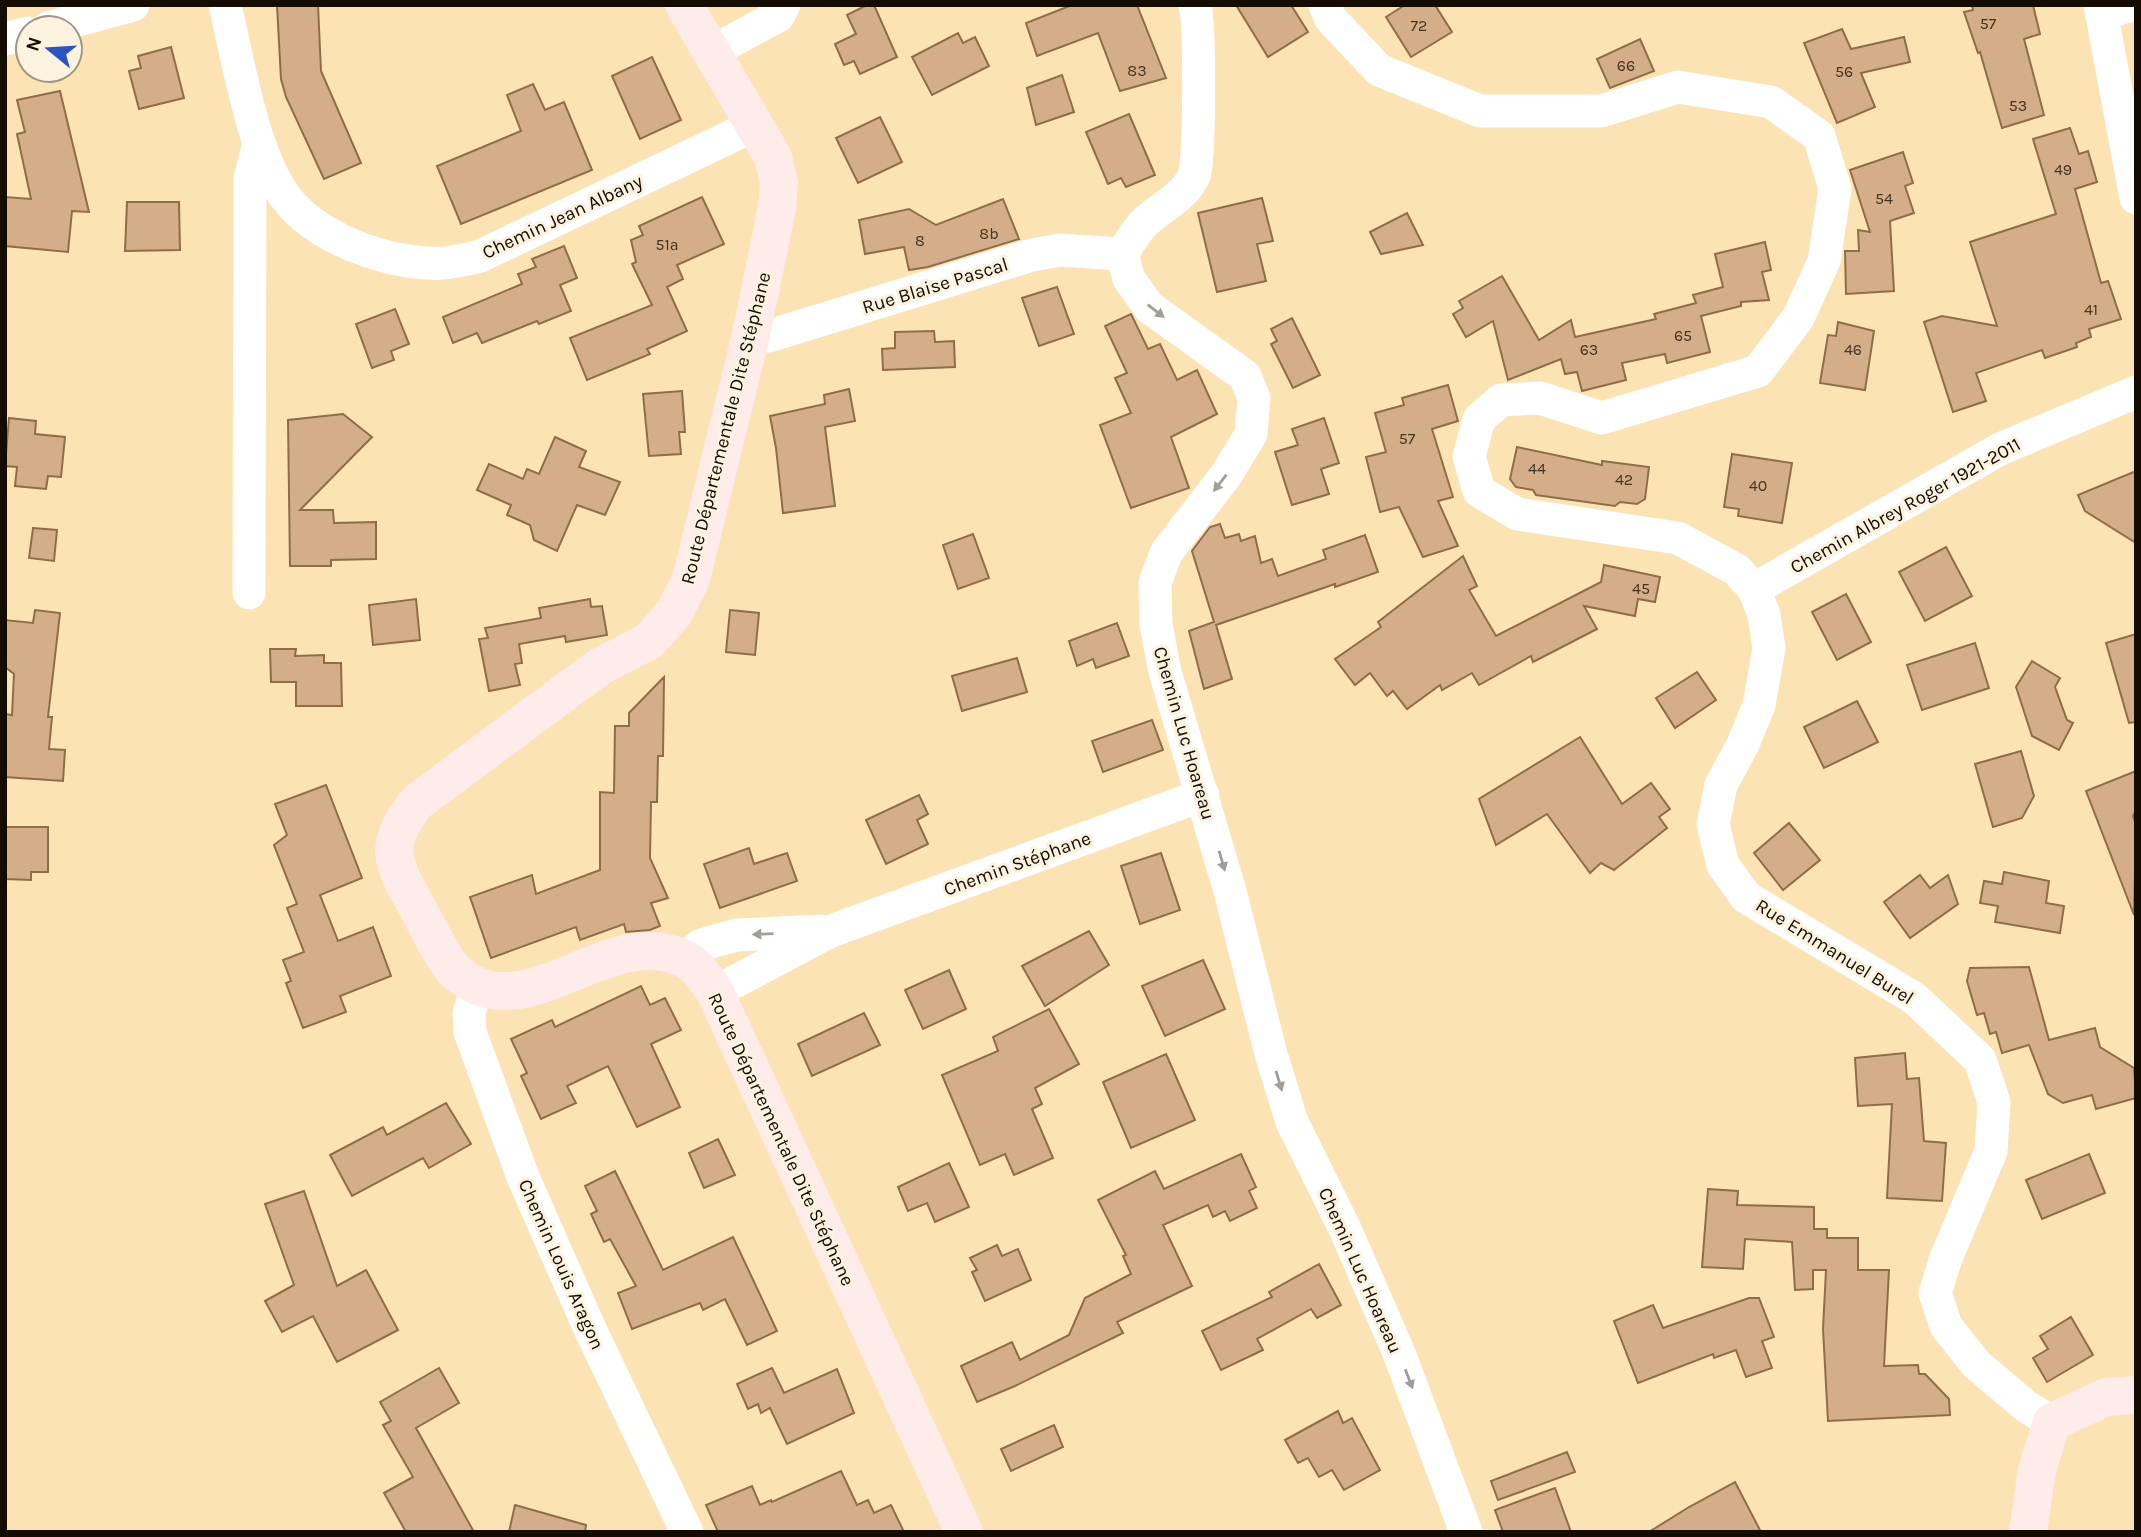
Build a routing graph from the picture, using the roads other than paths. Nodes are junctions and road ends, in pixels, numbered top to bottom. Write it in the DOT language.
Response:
graph roads {
  1 [pos="133,5"];
  2 [pos="225,5"];
  3 [pos="684,5"];
  4 [pos="785,5"];
  5 [pos="1195,5"];
  6 [pos="1325,5"];
  7 [pos="2112,8"];
  8 [pos="84,18"];
  9 [pos="713,51"];
  10 [pos="755,125"];
  11 [pos="259,142"];
  12 [pos="2136,198"];
  13 [pos="1122,254"];
  14 [pos="751,334"];
  15 [pos="2136,392"];
  16 [pos="1754,589"];
  17 [pos="249,593"];
  18 [pos="1203,795"];
  19 [pos="831,931"];
  20 [pos="684,958"];
  21 [pos="477,987"];
  22 [pos="715,992"];
  23 [pos="2136,1395"];
  24 [pos="2052,1422"];
  25 [pos="687,1532"];
  26 [pos="964,1532"];
  27 [pos="1466,1532"];
  28 [pos="2028,1532"];
  1 -- 8 [label="street"];
  2 -- 11 [label="street, Chemin Jean Albany"];
  3 -- 9 [label="main road, Route Départementale Dite Stéphane"];
  4 -- 9 [label="street"];
  5 -- 13 [label="street"];
  6 -- 16 [label="street, Rue Emmanuel Burel"];
  7 -- 12 [label="street"];
  9 -- 10 [label="main road, Route Départementale Dite Stéphane"];
  10 -- 11 [label="street, Chemin Jean Albany"];
  10 -- 14 [label="main road, Route Départementale Dite Stéphane"];
  11 -- 17 [label="street"];
  13 -- 14 [label="street, Rue Blaise Pascal"];
  13 -- 18 [label="street, Chemin Luc Hoareau, one-way"];
  14 -- 21 [label="main road, Route Départementale Dite Stéphane"];
  15 -- 16 [label="street, Chemin Albrey Roger 1921-2011"];
  16 -- 24 [label="street, Rue Emmanuel Burel"];
  18 -- 19 [label="street, Chemin Stéphane"];
  18 -- 27 [label="street, Chemin Luc Hoareau, one-way"];
  19 -- 20 [label="street, Chemin Stéphane, one-way"];
  19 -- 22 [label="street, Chemin Stéphane"];
  20 -- 21 [label="main road"];
  20 -- 22 [label="main road, Route Départementale Dite Stéphane"];
  21 -- 25 [label="street, Chemin Louis Aragon"];
  22 -- 26 [label="main road, Route Départementale Dite Stéphane"];
  23 -- 24 [label="main road"];
  24 -- 28 [label="main road"];
}
